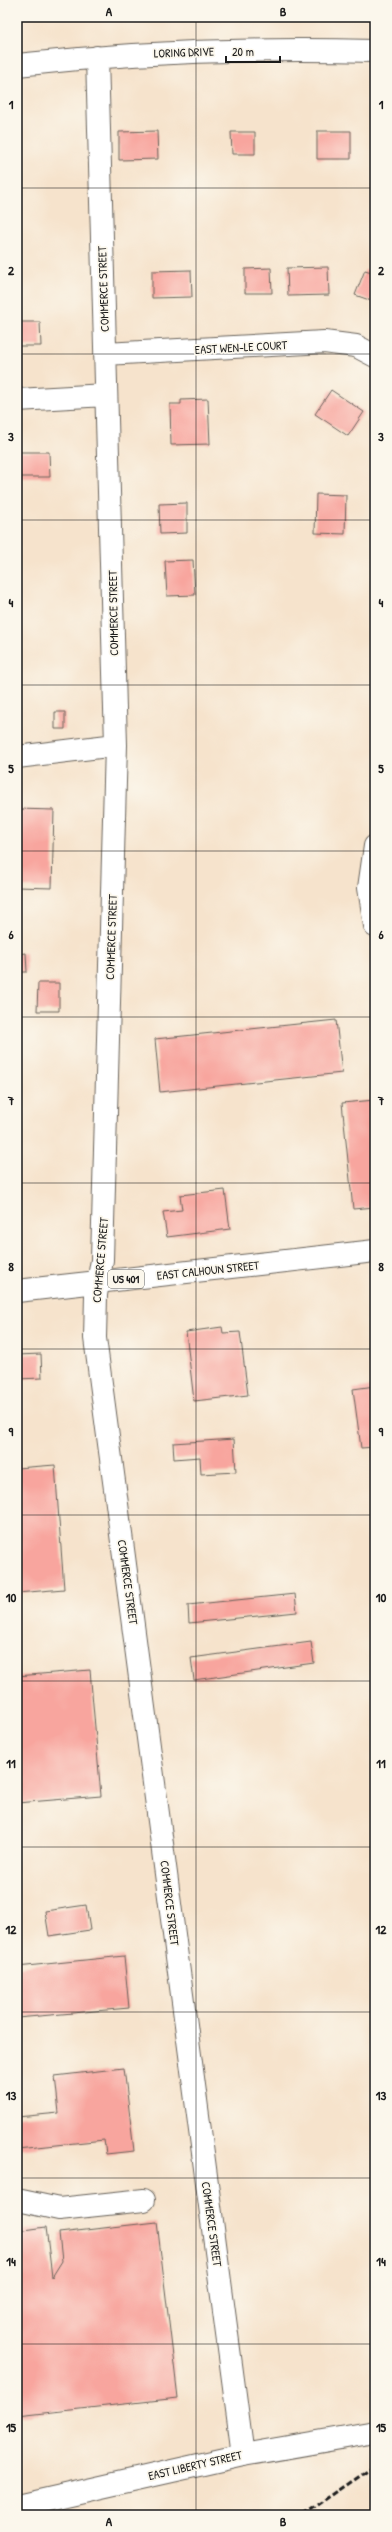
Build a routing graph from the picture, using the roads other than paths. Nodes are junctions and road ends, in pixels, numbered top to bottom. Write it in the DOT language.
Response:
graph roads {
  1 [pos="375,51"];
  2 [pos="97,57"];
  3 [pos="17,64"];
  4 [pos="105,354"];
  5 [pos="375,356"];
  6 [pos="106,395"];
  7 [pos="17,400"];
  8 [pos="116,745"];
  9 [pos="17,757"];
  10 [pos="375,846"];
  11 [pos="375,926"];
  12 [pos="375,1251"];
  13 [pos="98,1282"];
  14 [pos="17,1291"];
  15 [pos="17,2200"];
  16 [pos="144,2200"];
  17 [pos="375,2432"];
  18 [pos="243,2454"];
  19 [pos="17,2506"];
  1 -- 2 [label="street, LORING DRIVE"];
  2 -- 3 [label="street, LORING DRIVE"];
  2 -- 4 [label="street, COMMERCE STREET"];
  4 -- 5 [label="street, EAST WEN-LE COURT"];
  4 -- 6 [label="street, COMMERCE STREET"];
  6 -- 7 [label="street"];
  6 -- 8 [label="street, COMMERCE STREET"];
  8 -- 9 [label="street"];
  8 -- 13 [label="street, COMMERCE STREET"];
  10 -- 11 [label="street"];
  12 -- 13 [label="street, EAST CALHOUN STREET / US 401"];
  13 -- 14 [label="street, EAST CALHOUN STREET / US 401"];
  13 -- 18 [label="street, COMMERCE STREET"];
  15 -- 16 [label="street"];
  17 -- 18 [label="street, EAST LIBERTY STREET"];
  18 -- 19 [label="street, EAST LIBERTY STREET"];
}
